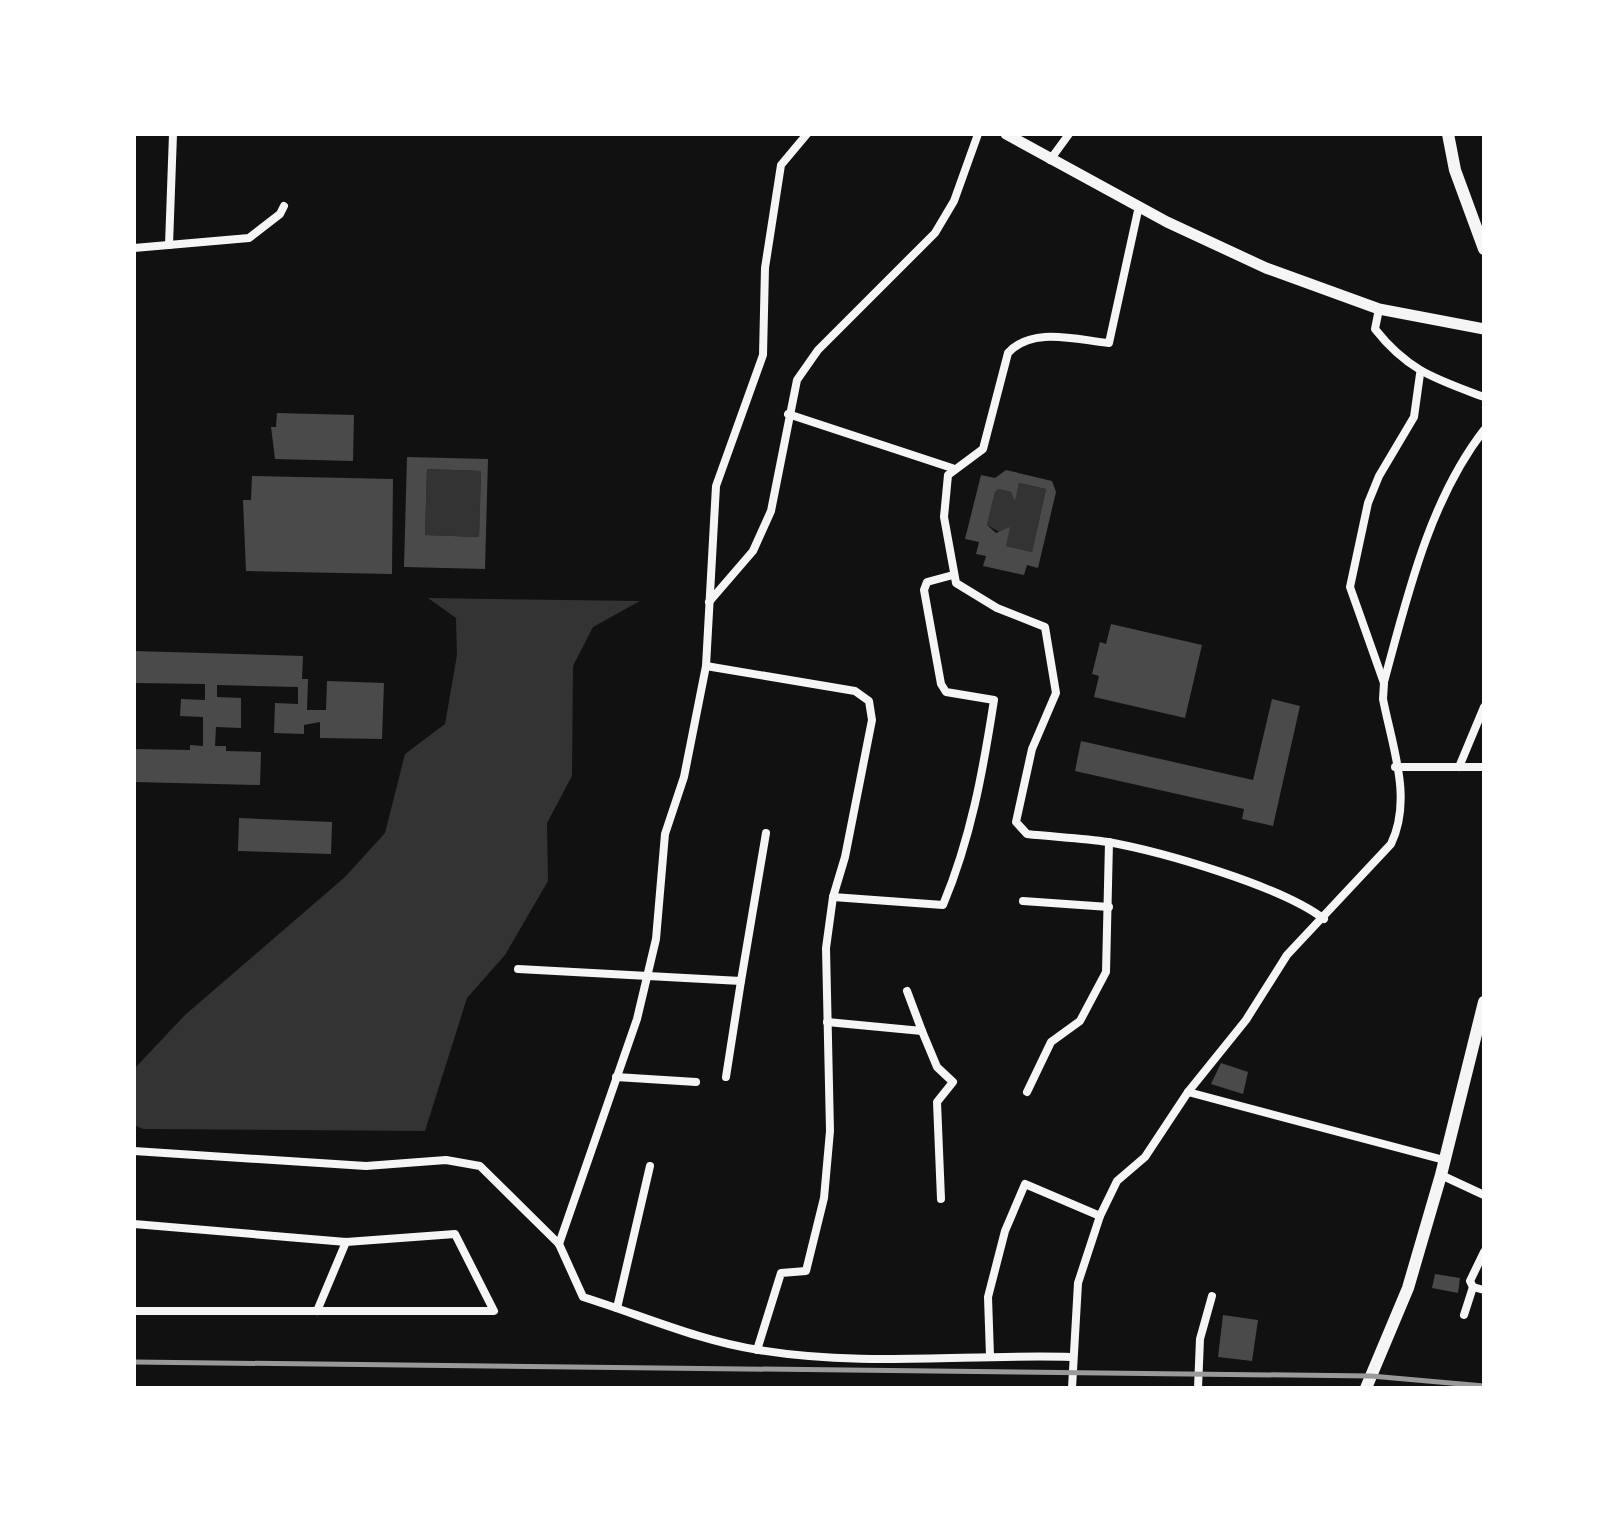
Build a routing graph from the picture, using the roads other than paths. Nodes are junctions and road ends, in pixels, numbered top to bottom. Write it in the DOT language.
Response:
graph roads {
  1 [pos="173,134"];
  2 [pos="807,134"];
  3 [pos="978,134"];
  4 [pos="1006,134"];
  5 [pos="1069,134"];
  6 [pos="1448,134"];
  7 [pos="1050,160"];
  8 [pos="284,206"];
  9 [pos="1139,206"];
  10 [pos="169,245"];
  11 [pos="134,248"];
  12 [pos="1484,249"];
  13 [pos="1379,309"];
  14 [pos="1484,329"];
  15 [pos="1420,374"];
  16 [pos="1484,397"];
  17 [pos="788,414"];
  18 [pos="1484,430"];
  19 [pos="952,468"];
  20 [pos="953,575"];
  21 [pos="709,602"];
  22 [pos="706,666"];
  23 [pos="1384,683"];
  24 [pos="1484,707"];
  25 [pos="1395,767"];
  26 [pos="1459,767"];
  27 [pos="1484,767"];
  28 [pos="766,833"];
  29 [pos="1109,842"];
  30 [pos="833,897"];
  31 [pos="1023,901"];
  32 [pos="1109,907"];
  33 [pos="1324,919"];
  34 [pos="518,969"];
  35 [pos="646,977"];
  36 [pos="741,981"];
  37 [pos="907,991"];
  38 [pos="1484,1002"];
  39 [pos="827,1022"];
  40 [pos="922,1031"];
  41 [pos="616,1077"];
  42 [pos="726,1077"];
  43 [pos="696,1082"];
  44 [pos="1027,1092"];
  45 [pos="1188,1092"];
  46 [pos="134,1151"];
  47 [pos="1444,1160"];
  48 [pos="650,1166"];
  49 [pos="1441,1175"];
  50 [pos="1484,1195"];
  51 [pos="941,1199"];
  52 [pos="1100,1216"];
  53 [pos="134,1224"];
  54 [pos="346,1242"];
  55 [pos="559,1244"];
  56 [pos="1484,1252"];
  57 [pos="1473,1287"];
  58 [pos="1484,1290"];
  59 [pos="1212,1296"];
  60 [pos="617,1308"];
  61 [pos="134,1311"];
  62 [pos="317,1311"];
  63 [pos="1464,1315"];
  64 [pos="757,1350"];
  65 [pos="990,1356"];
  66 [pos="1071,1357"];
  67 [pos="1072,1388"];
  68 [pos="1198,1388"];
  69 [pos="1366,1388"];
  1 -- 10 [label="street"];
  2 -- 21 [label="street"];
  3 -- 17 [label="street"];
  4 -- 7 [label="street"];
  5 -- 7 [label="street"];
  6 -- 12 [label="main road"];
  7 -- 9 [label="street"];
  8 -- 10 [label="street"];
  9 -- 13 [label="street"];
  9 -- 19 [label="street"];
  10 -- 11 [label="street"];
  13 -- 14 [label="street"];
  13 -- 15 [label="street"];
  15 -- 16 [label="street"];
  15 -- 23 [label="street"];
  17 -- 19 [label="street"];
  17 -- 21 [label="street"];
  18 -- 23 [label="street"];
  19 -- 20 [label="street"];
  20 -- 29 [label="street"];
  20 -- 30 [label="street"];
  21 -- 22 [label="street"];
  22 -- 30 [label="street"];
  22 -- 35 [label="street"];
  23 -- 25 [label="street"];
  24 -- 26 [label="street"];
  25 -- 26 [label="street"];
  25 -- 33 [label="street"];
  26 -- 27 [label="street"];
  28 -- 36 [label="street"];
  29 -- 32 [label="street"];
  29 -- 33 [label="street"];
  30 -- 39 [label="street"];
  31 -- 32 [label="street"];
  32 -- 44 [label="street"];
  33 -- 45 [label="street"];
  34 -- 35 [label="street"];
  35 -- 36 [label="street"];
  35 -- 41 [label="street"];
  36 -- 42 [label="street"];
  37 -- 40 [label="street"];
  38 -- 47 [label="main road"];
  39 -- 40 [label="street"];
  39 -- 64 [label="street"];
  40 -- 51 [label="street"];
  41 -- 43 [label="street"];
  41 -- 55 [label="street"];
  45 -- 47 [label="street"];
  45 -- 52 [label="street"];
  46 -- 55 [label="street"];
  47 -- 49 [label="main road"];
  48 -- 60 [label="street"];
  49 -- 50 [label="street"];
  49 -- 69 [label="main road"];
  52 -- 65 [label="street"];
  52 -- 66 [label="street"];
  53 -- 54 [label="street"];
  54 -- 62 [label="street"];
  54 -- 62 [label="street"];
  55 -- 60 [label="street"];
  56 -- 57 [label="street"];
  57 -- 58 [label="street"];
  57 -- 63 [label="street"];
  59 -- 68 [label="street"];
  60 -- 64 [label="street"];
  61 -- 62 [label="street"];
  64 -- 65 [label="street"];
  65 -- 66 [label="street"];
  66 -- 67 [label="street"];
}
